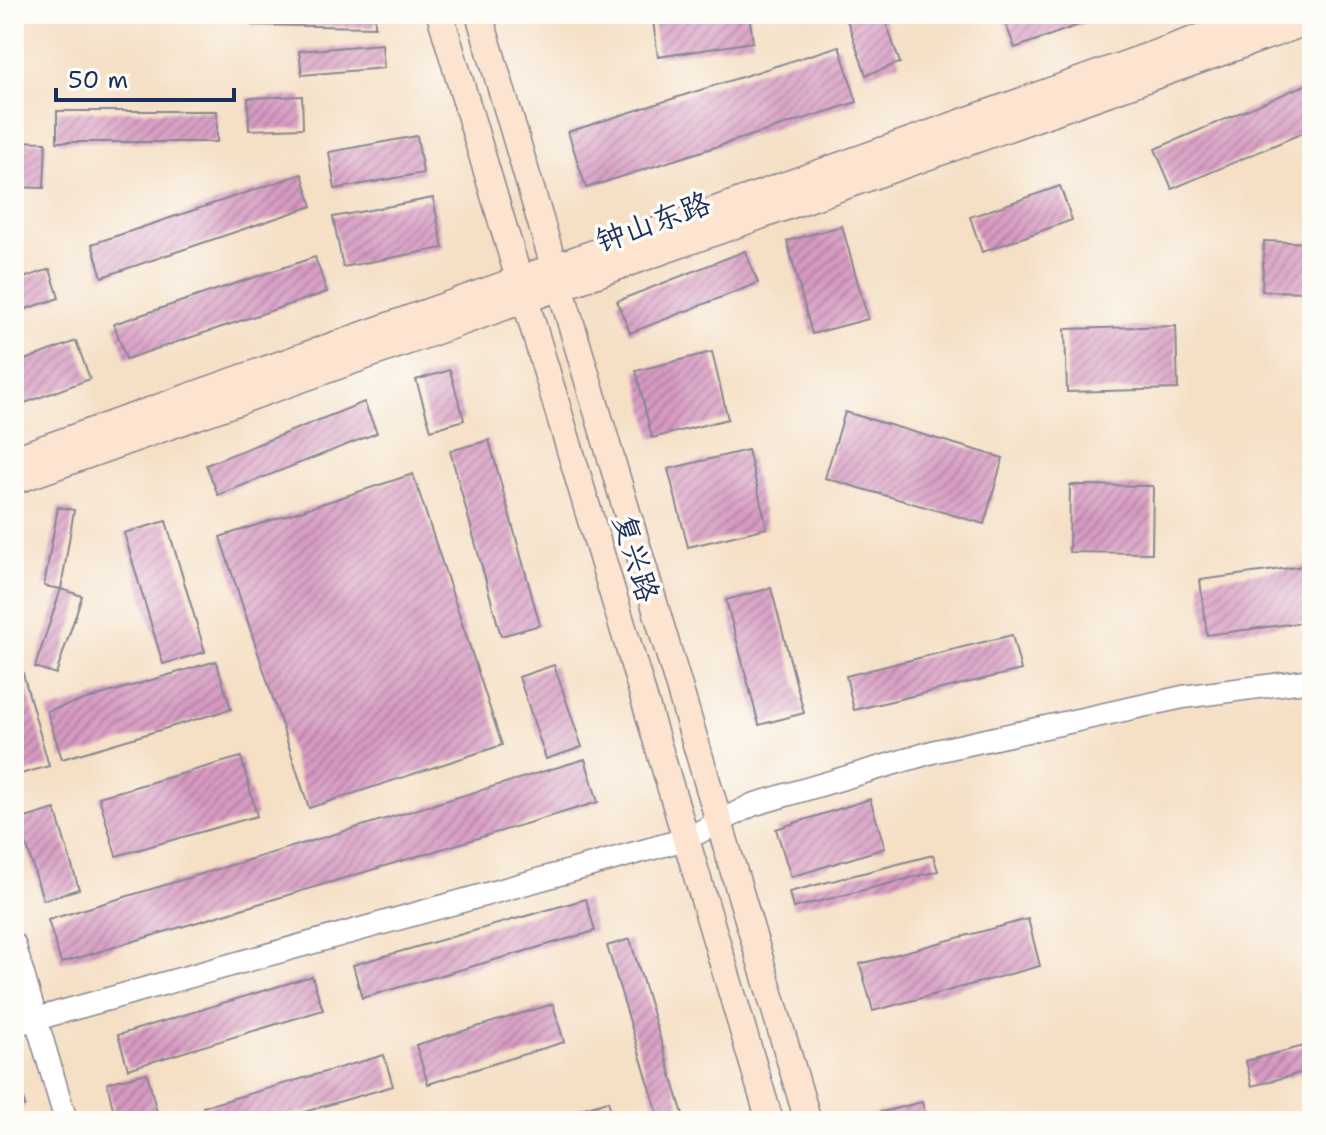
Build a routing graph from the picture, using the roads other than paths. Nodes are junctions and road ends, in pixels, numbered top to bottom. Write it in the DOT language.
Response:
graph roads {
  1 [pos="440,14"];
  2 [pos="479,14"];
  3 [pos="1267,14"];
  4 [pos="1312,20"];
  5 [pos="558,278"];
  6 [pos="524,289"];
  7 [pos="14,459"];
  8 [pos="14,481"];
  9 [pos="1312,680"];
  10 [pos="719,821"];
  11 [pos="686,839"];
  12 [pos="14,944"];
  13 [pos="25,1022"];
  14 [pos="66,1121"];
  15 [pos="770,1121"];
  16 [pos="808,1121"];
  1 -- 6 [label="main road, 复兴路"];
  2 -- 5 [label="main road, 复兴路"];
  3 -- 5 [label="main road, 钟山东路"];
  4 -- 5 [label="main road, 钟山东路"];
  5 -- 6 [label="main road, 钟山东路"];
  5 -- 10 [label="main road, 复兴路"];
  6 -- 7 [label="main road, 钟山东路"];
  6 -- 8 [label="main road, 钟山东路"];
  6 -- 11 [label="main road, 复兴路"];
  9 -- 10 [label="street"];
  10 -- 11 [label="street"];
  10 -- 16 [label="main road, 复兴路"];
  11 -- 13 [label="street"];
  11 -- 15 [label="main road, 复兴路"];
  12 -- 13 [label="street"];
  13 -- 14 [label="street"];
}
